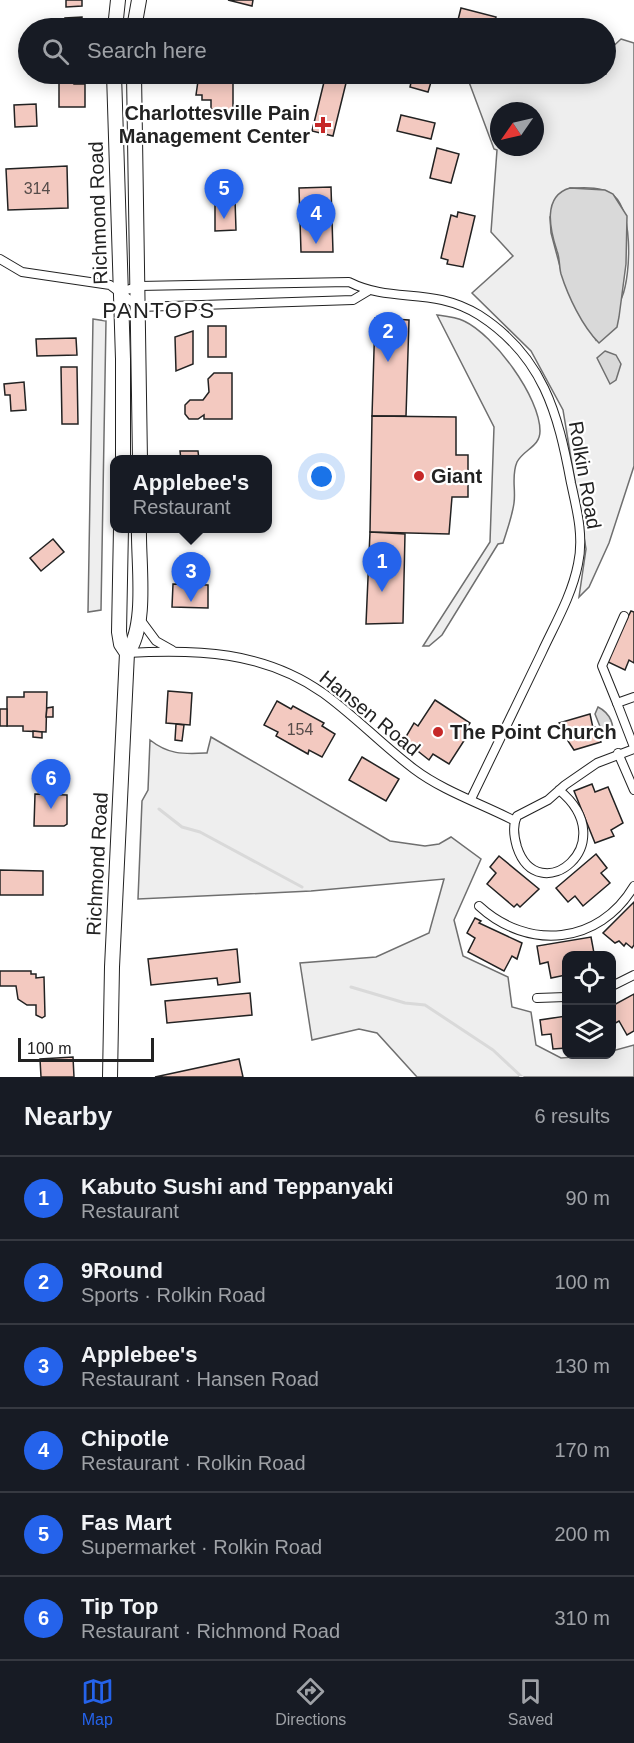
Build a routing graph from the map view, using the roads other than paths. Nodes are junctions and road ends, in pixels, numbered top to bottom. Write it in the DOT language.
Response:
graph roads {
  1 [pos="118,0"];
  2 [pos="139,0"];
  3 [pos="117,18"];
  4 [pos="136,18"];
  5 [pos="114,84"];
  6 [pos="134,84"];
  7 [pos="0,259"];
  8 [pos="139,286"];
  9 [pos="368,291"];
  10 [pos="120,292"];
  11 [pos="139,307"];
  12 [pos="123,455"];
  13 [pos="140,455"];
  14 [pos="121,533"];
  15 [pos="139,533"];
  16 [pos="624,616"];
  17 [pos="139,618"];
  18 [pos="172,650"];
  19 [pos="127,653"];
  20 [pos="634,697"];
  21 [pos="617,703"];
  22 [pos="634,748"];
  23 [pos="618,753"];
  24 [pos="559,790"];
  25 [pos="634,790"];
  26 [pos="471,799"];
  27 [pos="515,821"];
  28 [pos="634,886"];
  29 [pos="479,906"];
  30 [pos="634,975"];
  31 [pos="616,984"];
  32 [pos="562,997"];
  33 [pos="537,998"];
  34 [pos="110,1077"];
  1 -- 3 [label="highway"];
  2 -- 4 [label="highway"];
  5 -- 10 [label="highway, Richmond Road"];
  6 -- 8 [label="highway, Richmond Road"];
  7 -- 10 [label="street"];
  8 -- 9 [label="street, Rolkin Road"];
  8 -- 10 [label="street, Rolkin Road"];
  8 -- 11 [label="highway, Richmond Road"];
  9 -- 11 [label="street, Rolkin Road"];
  9 -- 26 [label="street, Rolkin Road"];
  10 -- 11 [label="street"];
  10 -- 12 [label="highway, Richmond Road"];
  11 -- 13 [label="highway, Richmond Road"];
  14 -- 19 [label="highway, Richmond Road"];
  15 -- 17 [label="highway, Richmond Road"];
  16 -- 21 [label="street"];
  17 -- 18 [label="street"];
  17 -- 19 [label="highway, Richmond Road"];
  18 -- 19 [label="street, Hansen Road"];
  18 -- 26 [label="street, Hansen Road"];
  19 -- 34 [label="highway, Richmond Road"];
  20 -- 21 [label="street"];
  21 -- 22 [label="street"];
  22 -- 23 [label="street"];
  23 -- 24 [label="street"];
  23 -- 25 [label="street"];
  24 -- 27 [label="street"];
  24 -- 27 [label="street"];
  26 -- 27 [label="street, Hansen Road"];
  28 -- 29 [label="street"];
  30 -- 31 [label="street"];
  32 -- 33 [label="street"];
}
